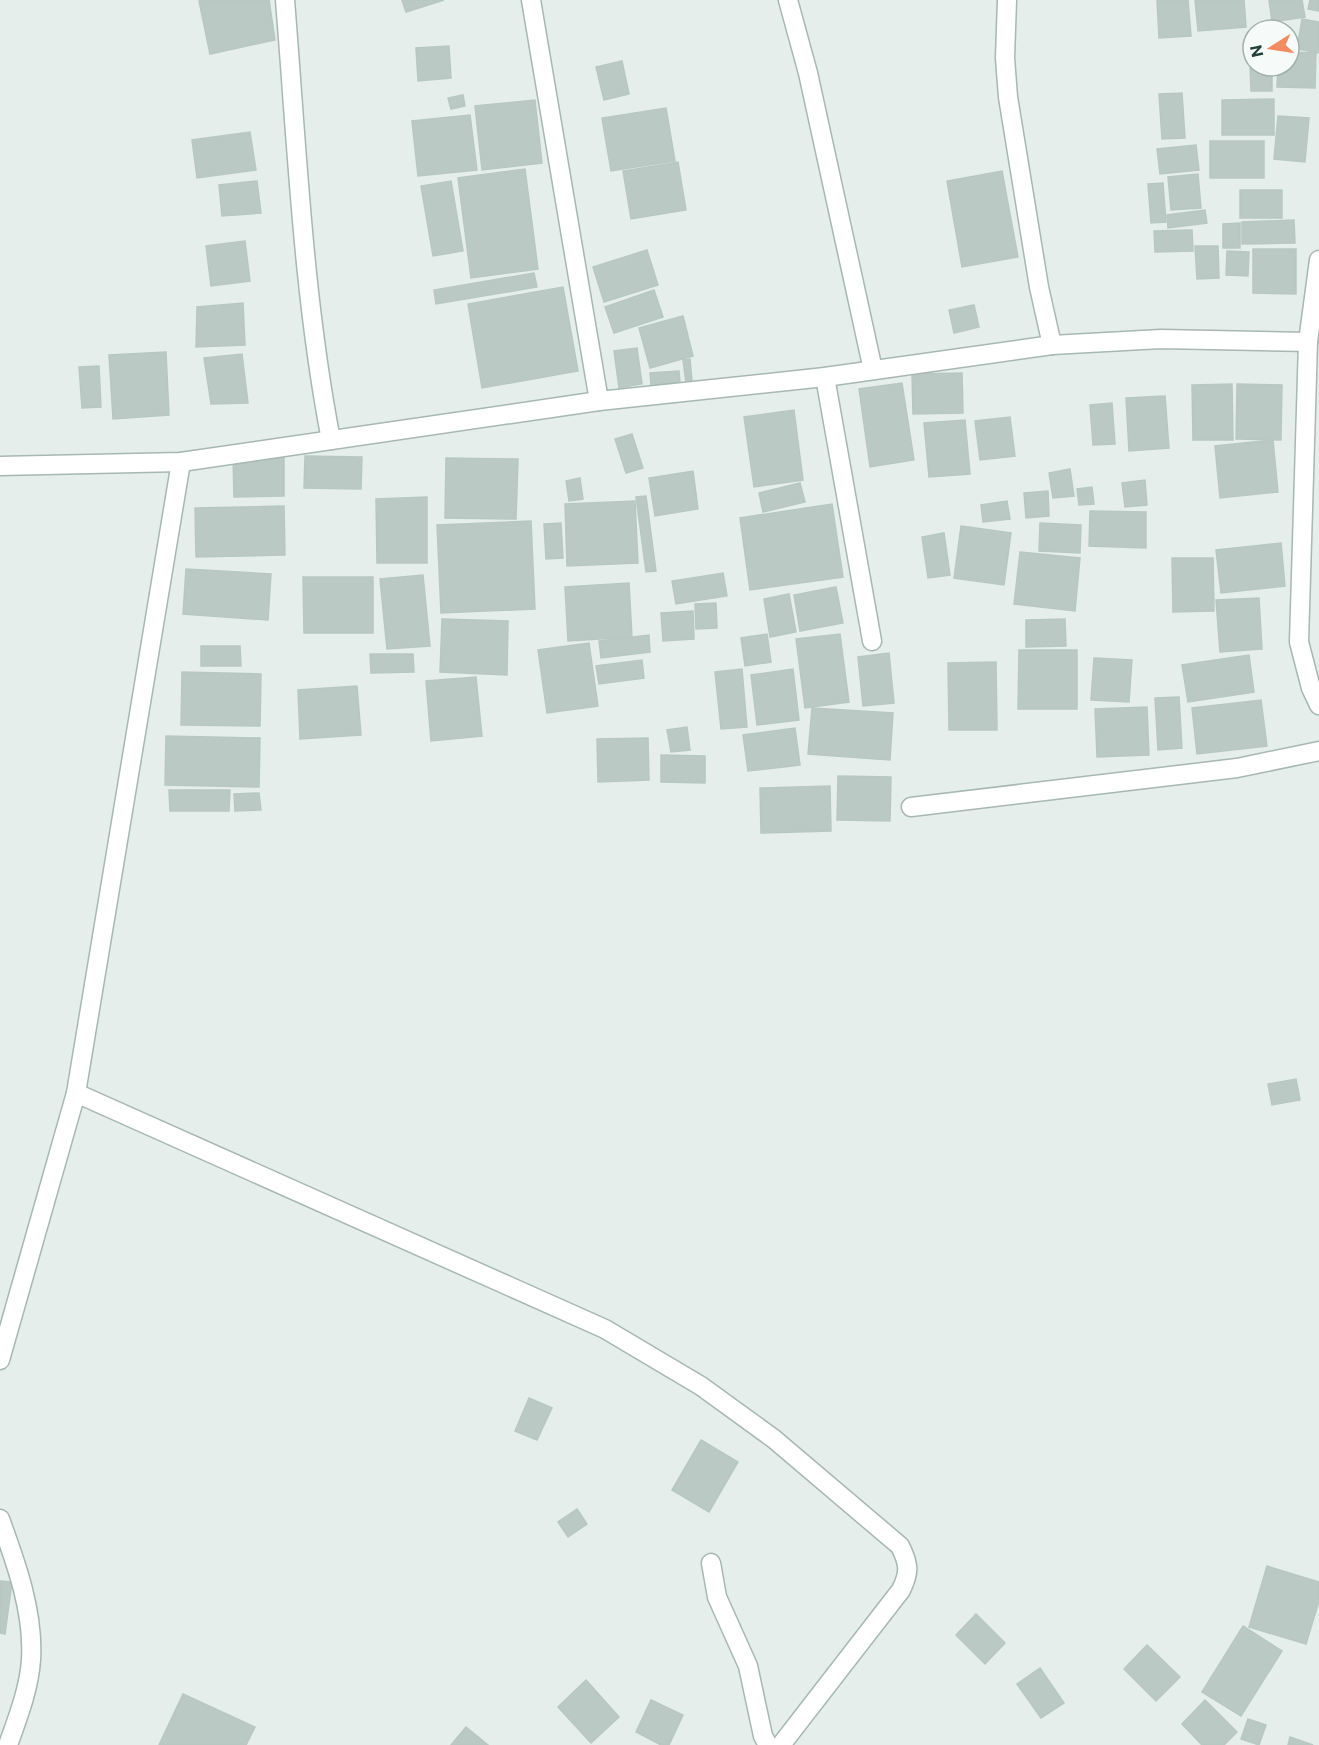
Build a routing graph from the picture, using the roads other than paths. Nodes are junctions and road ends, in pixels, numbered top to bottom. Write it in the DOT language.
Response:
graph roads {
  1 [pos="285,0"];
  2 [pos="531,0"];
  3 [pos="788,0"];
  4 [pos="1008,0"];
  5 [pos="1319,260"];
  6 [pos="1308,342"];
  7 [pos="1052,345"];
  8 [pos="873,370"];
  9 [pos="825,377"];
  10 [pos="599,401"];
  11 [pos="331,440"];
  12 [pos="181,462"];
  13 [pos="0,465"];
  14 [pos="872,641"];
  15 [pos="1319,705"];
  16 [pos="1319,751"];
  17 [pos="911,807"];
  18 [pos="76,1093"];
  19 [pos="0,1360"];
  20 [pos="0,1519"];
  21 [pos="711,1563"];
  22 [pos="8,1745"];
  23 [pos="768,1745"];
  24 [pos="781,1745"];
  1 -- 11 [label="street"];
  2 -- 10 [label="street"];
  3 -- 8 [label="street"];
  4 -- 7 [label="street"];
  5 -- 6 [label="street"];
  6 -- 7 [label="street"];
  6 -- 15 [label="street"];
  7 -- 8 [label="street"];
  8 -- 9 [label="street"];
  9 -- 10 [label="street"];
  9 -- 14 [label="street"];
  10 -- 11 [label="street"];
  11 -- 12 [label="street"];
  12 -- 13 [label="street"];
  12 -- 18 [label="street"];
  16 -- 17 [label="street"];
  18 -- 19 [label="street"];
  18 -- 24 [label="street"];
  20 -- 22 [label="street"];
  21 -- 23 [label="street"];
}
